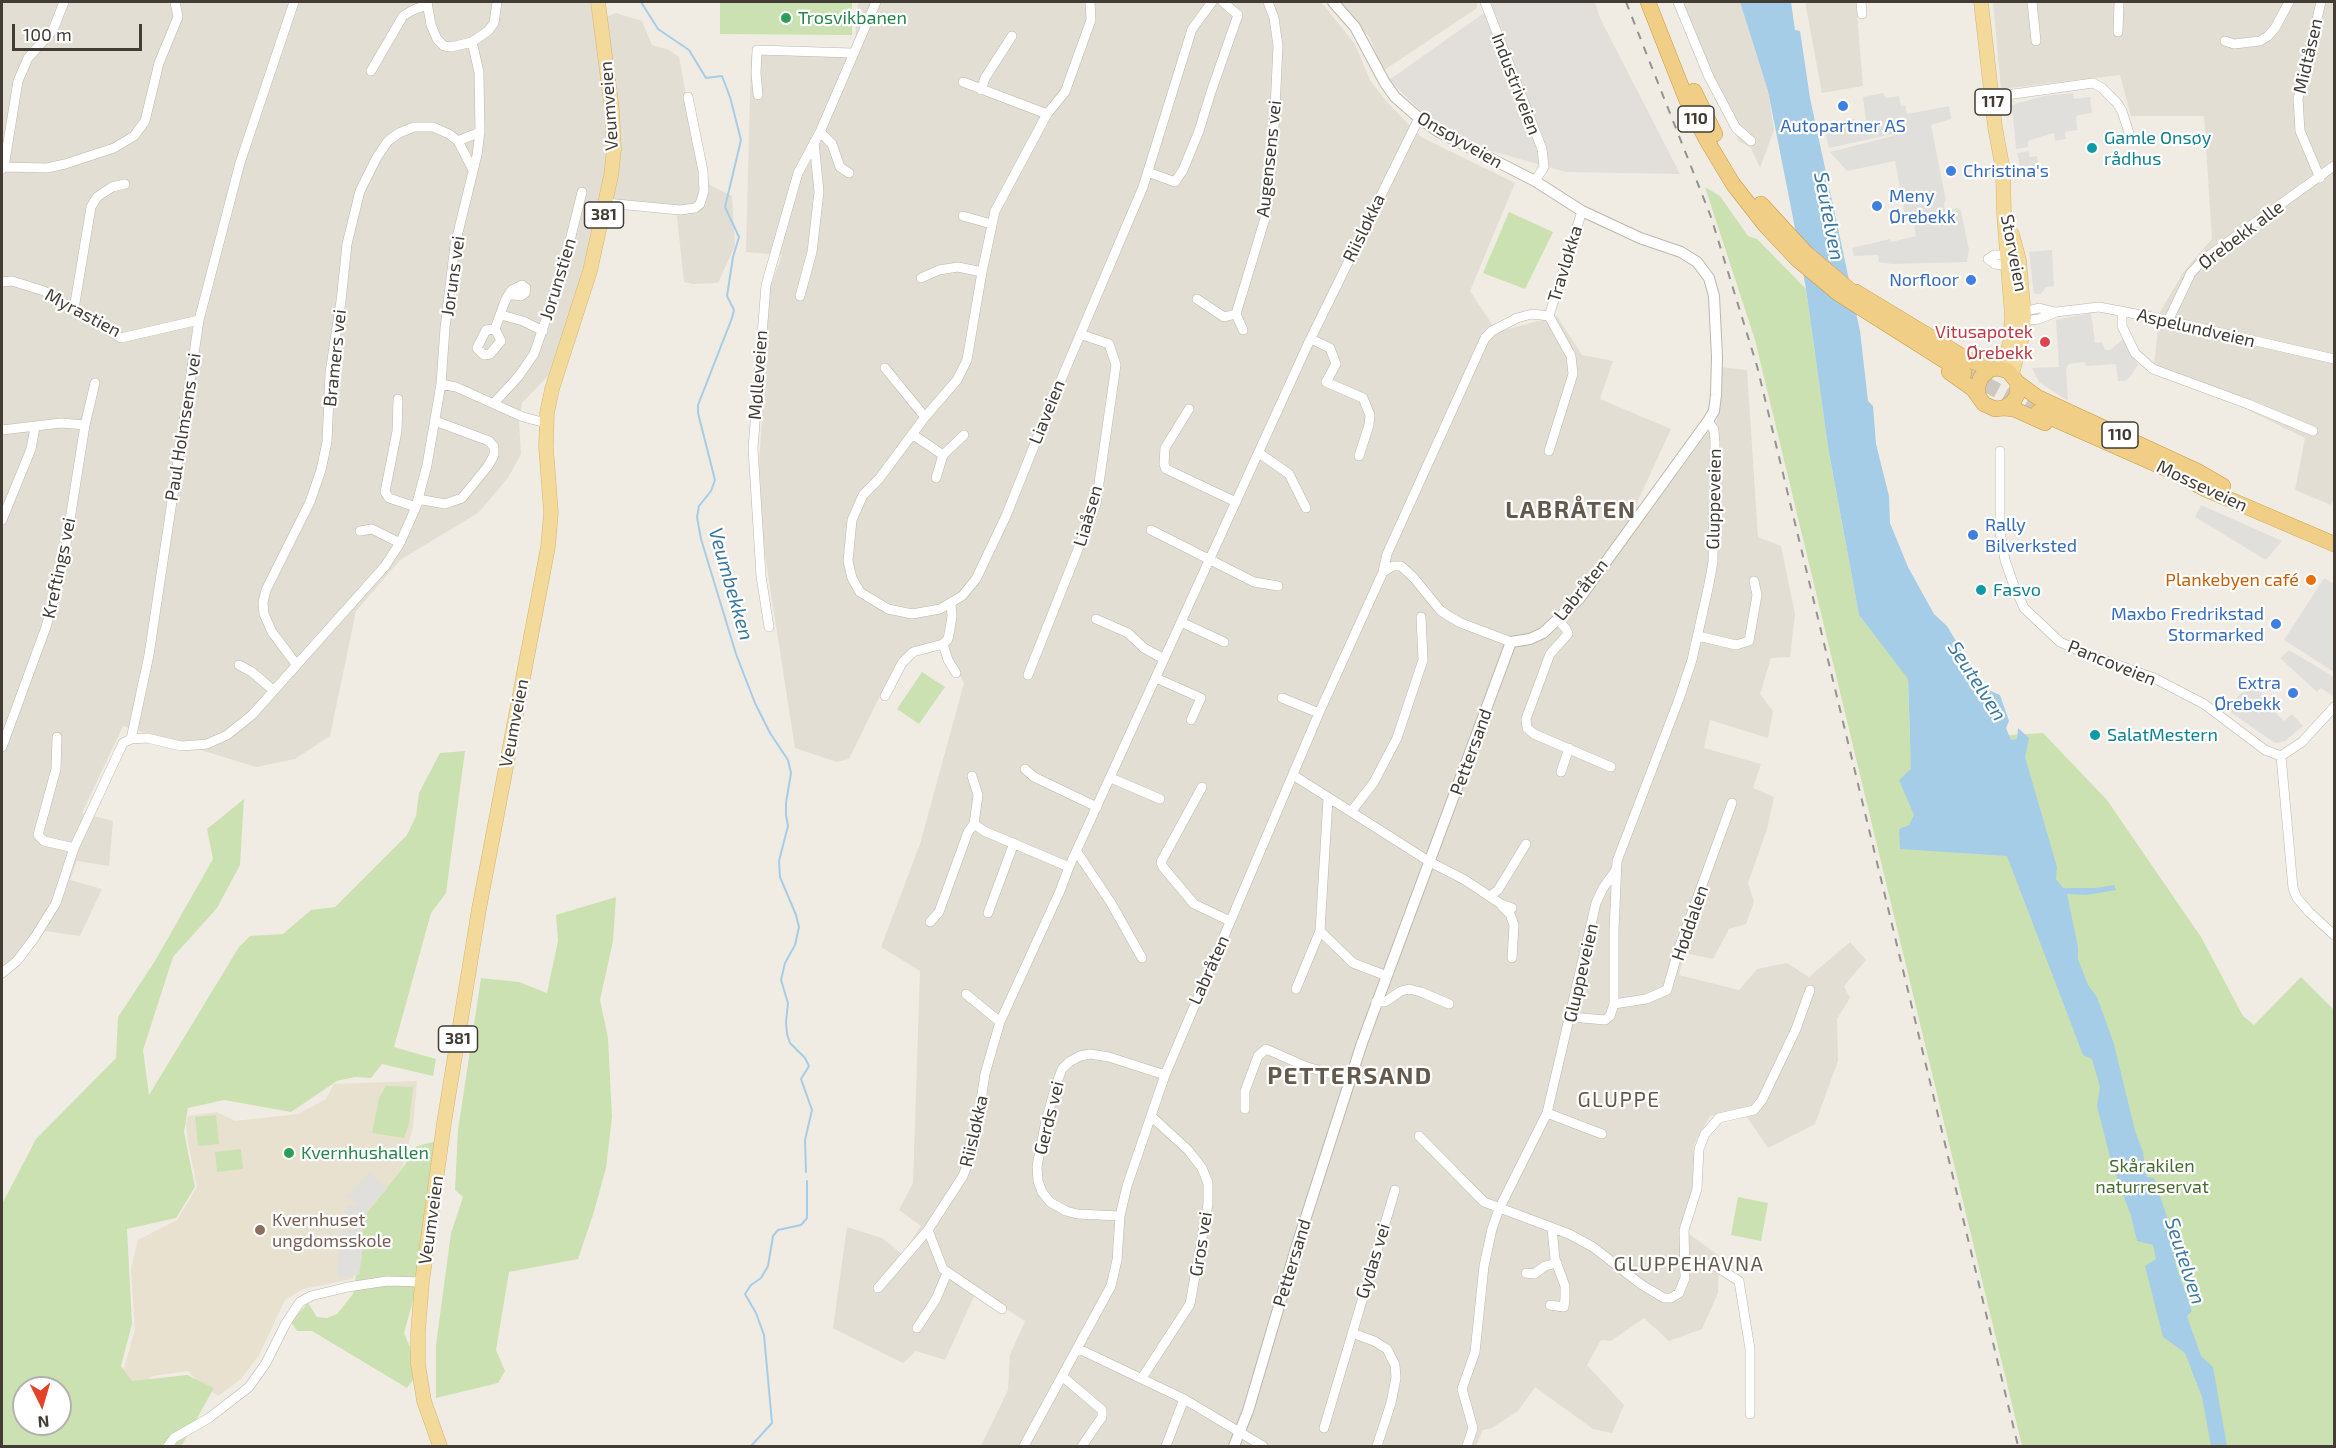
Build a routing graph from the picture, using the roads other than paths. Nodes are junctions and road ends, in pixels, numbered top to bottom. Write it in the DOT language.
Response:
graph roads {
  1 [pos="64,2"];
  2 [pos="175,2"];
  3 [pos="294,2"];
  4 [pos="497,2"];
  5 [pos="598,2"];
  6 [pos="876,2"];
  7 [pos="1090,2"];
  8 [pos="1212,2"];
  9 [pos="1223,2"];
  10 [pos="1268,2"];
  11 [pos="1333,2"];
  12 [pos="1485,2"];
  13 [pos="1648,2"];
  14 [pos="1659,2"];
  15 [pos="1678,2"];
  16 [pos="1861,2"];
  17 [pos="1981,2"];
  18 [pos="2032,2"];
  19 [pos="2119,2"];
  20 [pos="2289,2"];
  21 [pos="2320,2"];
  22 [pos="427,3"];
  23 [pos="1862,14"];
  24 [pos="2118,32"];
  25 [pos="1012,36"];
  26 [pos="2037,41"];
  27 [pos="2225,41"];
  28 [pos="472,42"];
  29 [pos="852,53"];
  30 [pos="371,71"];
  31 [pos="963,82"];
  32 [pos="981,90"];
  33 [pos="758,95"];
  34 [pos="688,97"];
  35 [pos="1992,97"];
  36 [pos="1047,114"];
  37 [pos="1419,118"];
  38 [pos="480,132"];
  39 [pos="820,132"];
  40 [pos="2129,133"];
  41 [pos="459,141"];
  42 [pos="1751,141"];
  43 [pos="814,142"];
  44 [pos="2334,166"];
  45 [pos="3,168"];
  46 [pos="473,170"];
  47 [pos="1148,172"];
  48 [pos="849,173"];
  49 [pos="2320,178"];
  50 [pos="1534,181"];
  51 [pos="125,184"];
  52 [pos="582,192"];
  53 [pos="606,203"];
  54 [pos="1582,211"];
  55 [pos="963,216"];
  56 [pos="1767,220"];
  57 [pos="991,224"];
  58 [pos="982,273"];
  59 [pos="921,278"];
  60 [pos="2,282"];
  61 [pos="509,294"];
  62 [pos="800,296"];
  63 [pos="1197,299"];
  64 [pos="74,309"];
  65 [pos="2122,312"];
  66 [pos="1236,314"];
  67 [pos="501,315"];
  68 [pos="1549,316"];
  69 [pos="1878,316"];
  70 [pos="2020,316"];
  71 [pos="199,320"];
  72 [pos="2168,321"];
  73 [pos="495,329"];
  74 [pos="1243,330"];
  75 [pos="543,331"];
  76 [pos="1080,334"];
  77 [pos="1485,338"];
  78 [pos="1311,339"];
  79 [pos="2334,359"];
  80 [pos="885,368"];
  81 [pos="1966,370"];
  82 [pos="2005,373"];
  83 [pos="95,383"];
  84 [pos="441,384"];
  85 [pos="1978,394"];
  86 [pos="398,399"];
  87 [pos="494,403"];
  88 [pos="2004,408"];
  89 [pos="1189,409"];
  90 [pos="925,417"];
  91 [pos="435,421"];
  92 [pos="1708,421"];
  93 [pos="546,423"];
  94 [pos="85,425"];
  95 [pos="35,427"];
  96 [pos="2,430"];
  97 [pos="2313,431"];
  98 [pos="912,434"];
  99 [pos="964,435"];
  100 [pos="1549,451"];
  101 [pos="2000,452"];
  102 [pos="1259,453"];
  103 [pos="943,455"];
  104 [pos="1359,456"];
  105 [pos="936,478"];
  106 [pos="2223,486"];
  107 [pos="2205,489"];
  108 [pos="1236,502"];
  109 [pos="417,503"];
  110 [pos="1306,508"];
  111 [pos="2,520"];
  112 [pos="1151,530"];
  113 [pos="360,531"];
  114 [pos="2334,534"];
  115 [pos="400,543"];
  116 [pos="2334,544"];
  117 [pos="1209,561"];
  118 [pos="1383,572"];
  119 [pos="1754,581"];
  120 [pos="1278,586"];
  121 [pos="951,604"];
  122 [pos="1421,617"];
  123 [pos="1096,619"];
  124 [pos="1558,620"];
  125 [pos="1181,622"];
  126 [pos="769,627"];
  127 [pos="1698,636"];
  128 [pos="1224,642"];
  129 [pos="1511,642"];
  130 [pos="943,644"];
  131 [pos="1164,659"];
  132 [pos="296,664"];
  133 [pos="239,665"];
  134 [pos="956,673"];
  135 [pos="1028,675"];
  136 [pos="1156,678"];
  137 [pos="273,690"];
  138 [pos="885,696"];
  139 [pos="1282,698"];
  140 [pos="2334,707"];
  141 [pos="1319,713"];
  142 [pos="1191,720"];
  143 [pos="57,737"];
  144 [pos="131,739"];
  145 [pos="2,747"];
  146 [pos="1569,748"];
  147 [pos="2282,756"];
  148 [pos="1611,767"];
  149 [pos="1025,769"];
  150 [pos="1561,772"];
  151 [pos="1293,775"];
  152 [pos="972,776"];
  153 [pos="1111,778"];
  154 [pos="1202,787"];
  155 [pos="1160,799"];
  156 [pos="1328,799"];
  157 [pos="1732,803"];
  158 [pos="1097,807"];
  159 [pos="1351,812"];
  160 [pos="974,824"];
  161 [pos="1014,843"];
  162 [pos="1526,844"];
  163 [pos="74,848"];
  164 [pos="1077,852"];
  165 [pos="1430,862"];
  166 [pos="1069,867"];
  167 [pos="1616,870"];
  168 [pos="1490,897"];
  169 [pos="1501,904"];
  170 [pos="1512,908"];
  171 [pos="988,913"];
  172 [pos="1230,921"];
  173 [pos="930,922"];
  174 [pos="1320,930"];
  175 [pos="2334,935"];
  176 [pos="1142,958"];
  177 [pos="1512,958"];
  178 [pos="2,974"];
  179 [pos="1387,976"];
  180 [pos="1296,989"];
  181 [pos="1810,990"];
  182 [pos="966,994"];
  183 [pos="1377,1002"];
  184 [pos="1449,1004"];
  185 [pos="1614,1004"];
  186 [pos="1571,1017"];
  187 [pos="1000,1022"];
  188 [pos="1165,1075"];
  189 [pos="1350,1079"];
  190 [pos="1245,1109"];
  191 [pos="1547,1113"];
  192 [pos="1151,1116"];
  193 [pos="1602,1134"];
  194 [pos="1419,1136"];
  195 [pos="1395,1190"];
  196 [pos="1499,1209"];
  197 [pos="1120,1216"];
  198 [pos="1552,1228"];
  199 [pos="928,1230"];
  200 [pos="1557,1263"];
  201 [pos="1686,1264"];
  202 [pos="947,1273"];
  203 [pos="1526,1273"];
  204 [pos="422,1282"];
  205 [pos="879,1288"];
  206 [pos="1550,1305"];
  207 [pos="1002,1309"];
  208 [pos="917,1328"];
  209 [pos="1352,1333"];
  210 [pos="1079,1349"];
  211 [pos="1062,1376"];
  212 [pos="1142,1378"];
  213 [pos="1184,1399"];
  214 [pos="1750,1414"];
  215 [pos="1324,1428"];
  216 [pos="1240,1431"];
  217 [pos="168,1446"];
  218 [pos="440,1446"];
  219 [pos="1024,1446"];
  220 [pos="1082,1446"];
  221 [pos="1166,1446"];
  222 [pos="1234,1446"];
  223 [pos="1263,1446"];
  224 [pos="1377,1446"];
  225 [pos="1467,1446"];
  1 -- 45 [label="street"];
  2 -- 45 [label="street"];
  3 -- 71 [label="street, Paul Holmsens vei"];
  4 -- 28 [label="street"];
  5 -- 53 [label="main road, Veumveien / 381"];
  6 -- 29 [label="street, Mølleveien"];
  7 -- 36 [label="street"];
  8 -- 47 [label="street, Liaveien"];
  9 -- 47 [label="street"];
  10 -- 66 [label="street, Augensens vei"];
  11 -- 37 [label="street, Onsøyveien"];
  12 -- 50 [label="street, Industriveien"];
  13 -- 56 [label="highway, 110"];
  14 -- 56 [label="highway, 110"];
  15 -- 42 [label="street"];
  16 -- 23 [label="street"];
  17 -- 35 [label="main road, Storveien / 117"];
  18 -- 26 [label="street"];
  19 -- 24 [label="street"];
  20 -- 27 [label="street"];
  21 -- 49 [label="street, Midtåsen"];
  22 -- 28 [label="street"];
  22 -- 30 [label="street"];
  25 -- 32 [label="street"];
  28 -- 38 [label="street, Joruns vei"];
  29 -- 33 [label="street"];
  29 -- 39 [label="street, Mølleveien"];
  31 -- 32 [label="street"];
  32 -- 36 [label="street"];
  34 -- 53 [label="street"];
  35 -- 40 [label="street"];
  35 -- 70 [label="main road, Storveien / 117"];
  36 -- 57 [label="street"];
  37 -- 50 [label="street, Onsøyveien"];
  37 -- 78 [label="street, Riisløkka"];
  38 -- 41 [label="street"];
  38 -- 46 [label="street, Joruns vei"];
  39 -- 43 [label="street, Mølleveien"];
  39 -- 48 [label="street"];
  41 -- 46 [label="street"];
  41 -- 132 [label="street, Bramers vei"];
  43 -- 62 [label="street"];
  43 -- 126 [label="street, Mølleveien"];
  44 -- 49 [label="street, Ørebekk alle"];
  46 -- 84 [label="street, Joruns vei"];
  47 -- 76 [label="street, Liaveien"];
  49 -- 72 [label="street, Ørebekk alle"];
  50 -- 54 [label="street, Gluppeveien"];
  51 -- 64 [label="street"];
  52 -- 75 [label="street, Jorunstien"];
  53 -- 93 [label="main road, Veumveien / 381"];
  54 -- 68 [label="street, Travløkka"];
  54 -- 92 [label="street, Gluppeveien"];
  55 -- 57 [label="street"];
  56 -- 69 [label="highway, 110"];
  57 -- 58 [label="street"];
  58 -- 59 [label="street"];
  58 -- 90 [label="street"];
  60 -- 64 [label="street, Myrastien"];
  61 -- 67 [label="street"];
  63 -- 66 [label="street"];
  64 -- 71 [label="street, Myrastien"];
  65 -- 70 [label="street, Aspelundveien"];
  65 -- 72 [label="street, Aspelundveien"];
  65 -- 97 [label="street"];
  66 -- 74 [label="street"];
  67 -- 73 [label="street"];
  67 -- 75 [label="street, Jorunstien"];
  68 -- 77 [label="street, Travløkka"];
  68 -- 100 [label="street, Travløkka"];
  69 -- 81 [label="highway, 110"];
  69 -- 82 [label="highway, 110"];
  69 -- 85 [label="highway, 110"];
  70 -- 82 [label="main road, Storveien / 117"];
  71 -- 144 [label="street, Paul Holmsens vei"];
  72 -- 79 [label="street, Aspelundveien"];
  75 -- 87 [label="street, Jorunstien"];
  76 -- 121 [label="street, Liaveien"];
  76 -- 135 [label="street, Liaåsen"];
  77 -- 118 [label="street, Labråten"];
  78 -- 102 [label="street, Riisløkka"];
  78 -- 104 [label="street"];
  80 -- 90 [label="street"];
  82 -- 85 [label="highway"];
  82 -- 88 [label="highway"];
  82 -- 106 [label="highway, 110"];
  83 -- 94 [label="street, Kreftings vei"];
  84 -- 87 [label="street"];
  84 -- 91 [label="street, Joruns vei"];
  85 -- 88 [label="highway, 110"];
  86 -- 109 [label="street"];
  87 -- 93 [label="street"];
  88 -- 107 [label="highway, 110"];
  89 -- 108 [label="street"];
  90 -- 98 [label="street"];
  91 -- 109 [label="street, Joruns vei"];
  91 -- 109 [label="street"];
  92 -- 124 [label="street, Labråten"];
  92 -- 127 [label="street, Gluppeveien"];
  93 -- 204 [label="main road, Veumveien / 381"];
  94 -- 95 [label="street"];
  94 -- 145 [label="street, Kreftings vei"];
  95 -- 96 [label="street"];
  95 -- 111 [label="street"];
  98 -- 103 [label="street"];
  98 -- 121 [label="street"];
  99 -- 103 [label="street"];
  101 -- 147 [label="street, Pancoveien"];
  102 -- 108 [label="street, Riisløkka"];
  102 -- 110 [label="street"];
  103 -- 105 [label="street"];
  106 -- 107 [label="highway, Mosseveien / 110"];
  106 -- 114 [label="highway, Mosseveien / 110"];
  107 -- 116 [label="highway, Mosseveien / 110"];
  108 -- 117 [label="street, Riisløkka"];
  109 -- 115 [label="street, Joruns vei"];
  112 -- 117 [label="street"];
  113 -- 115 [label="street"];
  115 -- 132 [label="street, Joruns vei"];
  117 -- 120 [label="street"];
  117 -- 125 [label="street, Riisløkka"];
  118 -- 129 [label="street"];
  118 -- 141 [label="street, Labråten"];
  119 -- 127 [label="street"];
  121 -- 130 [label="street"];
  122 -- 159 [label="street"];
  123 -- 131 [label="street"];
  124 -- 129 [label="street, Labråten"];
  124 -- 146 [label="street"];
  125 -- 128 [label="street"];
  125 -- 131 [label="street, Riisløkka"];
  127 -- 167 [label="street, Gluppeveien"];
  129 -- 165 [label="street, Pettersand"];
  130 -- 134 [label="street"];
  130 -- 138 [label="street"];
  131 -- 136 [label="street, Riisløkka"];
  132 -- 137 [label="street, Joruns vei"];
  133 -- 137 [label="street"];
  136 -- 142 [label="street"];
  136 -- 153 [label="street, Riisløkka"];
  137 -- 144 [label="street, Joruns vei"];
  139 -- 141 [label="street"];
  140 -- 147 [label="street"];
  141 -- 151 [label="street, Labråten"];
  143 -- 163 [label="street"];
  144 -- 163 [label="street, Paul Holmsens vei"];
  146 -- 148 [label="street"];
  146 -- 150 [label="street"];
  147 -- 175 [label="street"];
  149 -- 158 [label="street"];
  151 -- 156 [label="street"];
  151 -- 172 [label="street, Labråten"];
  152 -- 160 [label="street"];
  153 -- 155 [label="street"];
  153 -- 158 [label="street, Riisløkka"];
  154 -- 172 [label="street"];
  156 -- 159 [label="street"];
  156 -- 174 [label="street"];
  157 -- 185 [label="street, Høddalen"];
  158 -- 164 [label="street, Riisløkka"];
  159 -- 165 [label="street"];
  160 -- 161 [label="street"];
  160 -- 173 [label="street"];
  161 -- 166 [label="street"];
  161 -- 171 [label="street"];
  162 -- 168 [label="street"];
  163 -- 178 [label="street, Paul Holmsens vei"];
  164 -- 166 [label="street, Riisløkka"];
  164 -- 176 [label="street"];
  165 -- 168 [label="street"];
  165 -- 179 [label="street, Pettersand"];
  166 -- 187 [label="street, Riisløkka"];
  167 -- 185 [label="street"];
  167 -- 186 [label="street, Gluppeveien"];
  168 -- 169 [label="street"];
  169 -- 170 [label="street"];
  169 -- 177 [label="street"];
  172 -- 188 [label="street, Labråten"];
  174 -- 179 [label="street"];
  174 -- 180 [label="street"];
  179 -- 183 [label="street, Pettersand"];
  181 -- 201 [label="street"];
  182 -- 187 [label="street"];
  183 -- 184 [label="street"];
  183 -- 189 [label="street, Pettersand"];
  185 -- 186 [label="street, Høddalen"];
  186 -- 191 [label="street, Gluppeveien"];
  187 -- 199 [label="street, Riisløkka"];
  188 -- 192 [label="street, Labråten"];
  188 -- 197 [label="street, Gerds vei"];
  189 -- 190 [label="street"];
  189 -- 216 [label="street, Pettersand"];
  191 -- 193 [label="street"];
  191 -- 196 [label="street, Gluppeveien"];
  192 -- 197 [label="street, Labråten"];
  192 -- 212 [label="street, Gros vei"];
  194 -- 196 [label="street"];
  195 -- 209 [label="street, Gydas vei"];
  196 -- 198 [label="street"];
  196 -- 225 [label="street, Gluppeveien"];
  197 -- 210 [label="street, Labråten"];
  198 -- 200 [label="street"];
  198 -- 201 [label="street"];
  199 -- 202 [label="street"];
  199 -- 205 [label="street, Riisløkka"];
  200 -- 203 [label="street"];
  200 -- 206 [label="street"];
  201 -- 214 [label="street"];
  202 -- 207 [label="street"];
  202 -- 208 [label="street"];
  204 -- 217 [label="street"];
  204 -- 218 [label="main road, Veumveien / 381"];
  209 -- 215 [label="street, Gydas vei"];
  209 -- 224 [label="street"];
  210 -- 211 [label="street, Labråten"];
  210 -- 212 [label="street"];
  211 -- 219 [label="street, Labråten"];
  211 -- 220 [label="street"];
  212 -- 213 [label="street"];
  213 -- 216 [label="street"];
  213 -- 221 [label="street"];
  216 -- 222 [label="street, Pettersand"];
  216 -- 223 [label="street"];
}
